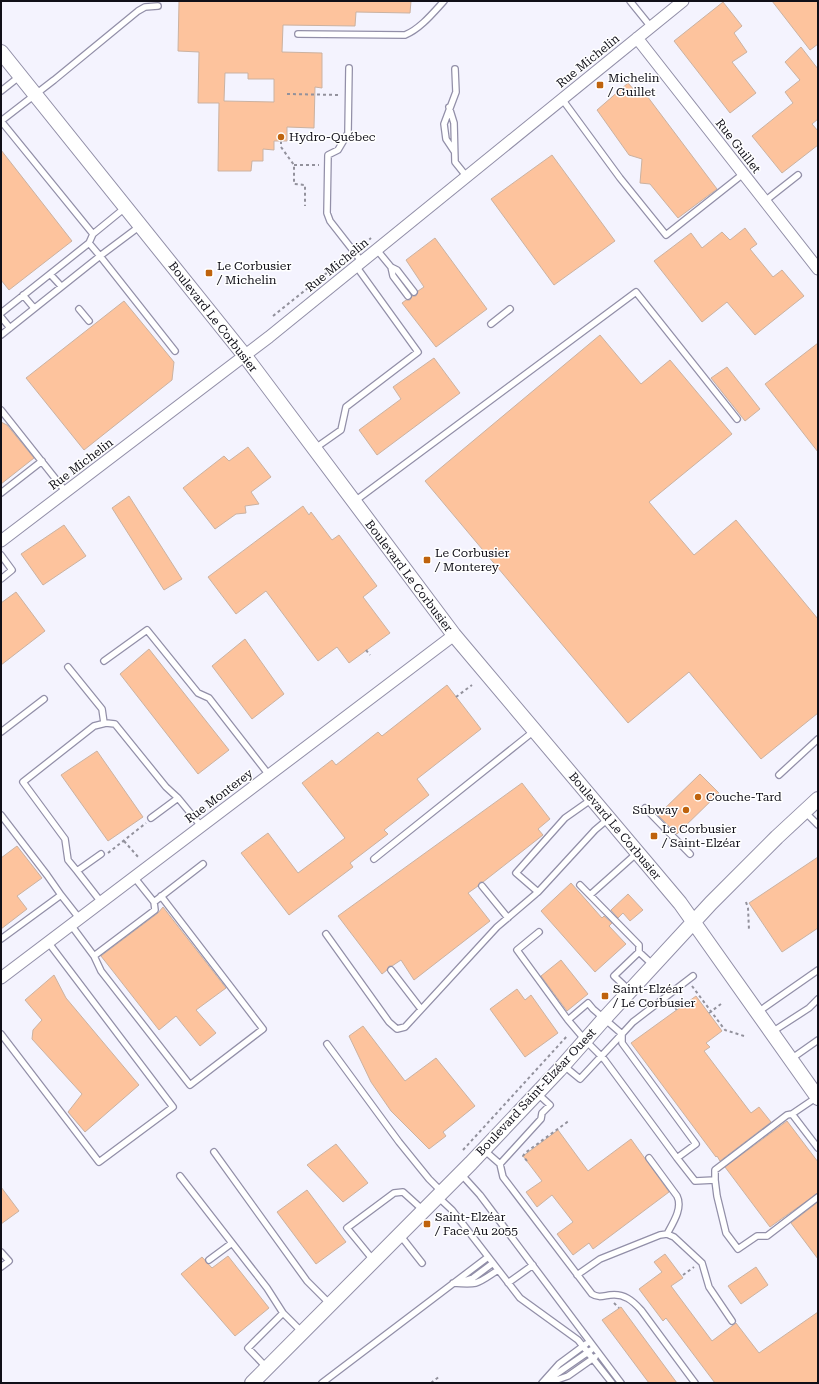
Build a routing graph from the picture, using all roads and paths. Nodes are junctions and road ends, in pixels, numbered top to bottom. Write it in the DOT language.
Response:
graph roads {
  1 [pos="444,1"];
  2 [pos="630,1"];
  3 [pos="683,1"];
  4 [pos="151,3"];
  5 [pos="158,6"];
  6 [pos="651,27"];
  7 [pos="298,34"];
  8 [pos="637,38"];
  9 [pos="1,52"];
  10 [pos="349,68"];
  11 [pos="455,70"];
  12 [pos="20,76"];
  13 [pos="1,91"];
  14 [pos="35,94"];
  15 [pos="287,94"];
  16 [pos="342,95"];
  17 [pos="562,99"];
  18 [pos="449,106"];
  19 [pos="1,121"];
  20 [pos="280,141"];
  21 [pos="454,151"];
  22 [pos="294,165"];
  23 [pos="310,165"];
  24 [pos="743,174"];
  25 [pos="798,175"];
  26 [pos="467,176"];
  27 [pos="764,202"];
  28 [pos="305,206"];
  29 [pos="126,207"];
  30 [pos="140,226"];
  31 [pos="93,234"];
  32 [pos="371,238"];
  33 [pos="89,243"];
  34 [pos="377,250"];
  35 [pos="354,252"];
  36 [pos="100,256"];
  37 [pos="359,264"];
  38 [pos="391,267"];
  39 [pos="818,269"];
  40 [pos="50,274"];
  41 [pos="61,286"];
  42 [pos="414,292"];
  43 [pos="23,295"];
  44 [pos="408,296"];
  45 [pos="34,308"];
  46 [pos="79,309"];
  47 [pos="510,309"];
  48 [pos="1,313"];
  49 [pos="273,316"];
  50 [pos="1,317"];
  51 [pos="89,321"];
  52 [pos="491,324"];
  53 [pos="10,328"];
  54 [pos="1,336"];
  55 [pos="175,351"];
  56 [pos="245,356"];
  57 [pos="1,410"];
  58 [pos="737,419"];
  59 [pos="314,449"];
  60 [pos="42,462"];
  61 [pos="66,492"];
  62 [pos="1,493"];
  63 [pos="353,502"];
  64 [pos="1,541"];
  65 [pos="1,555"];
  66 [pos="1,579"];
  67 [pos="454,635"];
  68 [pos="366,650"];
  69 [pos="370,655"];
  70 [pos="104,661"];
  71 [pos="68,667"];
  72 [pos="472,685"];
  73 [pos="456,697"];
  74 [pos="44,699"];
  75 [pos="104,723"];
  76 [pos="534,731"];
  77 [pos="1,732"];
  78 [pos="818,739"];
  79 [pos="268,775"];
  80 [pos="779,775"];
  81 [pos="178,798"];
  82 [pos="592,799"];
  83 [pos="818,799"];
  84 [pos="645,808"];
  85 [pos="804,811"];
  86 [pos="1,815"];
  87 [pos="151,818"];
  88 [pos="608,818"];
  89 [pos="818,825"];
  90 [pos="143,826"];
  91 [pos="201,826"];
  92 [pos="124,841"];
  93 [pos="109,852"];
  94 [pos="638,853"];
  95 [pos="101,854"];
  96 [pos="690,854"];
  97 [pos="139,858"];
  98 [pos="374,859"];
  99 [pos="203,864"];
  100 [pos="77,871"];
  101 [pos="134,877"];
  102 [pos="580,885"];
  103 [pos="482,886"];
  104 [pos="538,892"];
  105 [pos="60,895"];
  106 [pos="590,895"];
  107 [pos="161,896"];
  108 [pos="101,902"];
  109 [pos="154,902"];
  110 [pos="746,902"];
  111 [pos="508,918"];
  112 [pos="75,922"];
  113 [pos="693,922"];
  114 [pos="749,930"];
  115 [pos="539,932"];
  116 [pos="326,934"];
  117 [pos="1,940"];
  118 [pos="48,942"];
  119 [pos="639,952"];
  120 [pos="94,956"];
  121 [pos="654,965"];
  122 [pos="391,970"];
  123 [pos="818,970"];
  124 [pos="693,976"];
  125 [pos="1,978"];
  126 [pos="630,990"];
  127 [pos="697,993"];
  128 [pos="674,999"];
  129 [pos="818,999"];
  130 [pos="721,1004"];
  131 [pos="421,1010"];
  132 [pos="677,1010"];
  133 [pos="710,1012"];
  134 [pos="758,1012"];
  135 [pos="604,1019"];
  136 [pos="568,1020"];
  137 [pos="772,1032"];
  138 [pos="1,1034"];
  139 [pos="622,1034"];
  140 [pos="568,1035"];
  141 [pos="744,1036"];
  142 [pos="585,1040"];
  143 [pos="818,1040"];
  144 [pos="327,1044"];
  145 [pos="601,1056"];
  146 [pos="790,1059"];
  147 [pos="563,1064"];
  148 [pos="537,1093"];
  149 [pos="818,1097"];
  150 [pos="792,1114"];
  151 [pos="570,1120"];
  152 [pos="818,1148"];
  153 [pos="463,1150"];
  154 [pos="484,1150"];
  155 [pos="214,1152"];
  156 [pos="649,1158"];
  157 [pos="677,1158"];
  158 [pos="527,1161"];
  159 [pos="500,1164"];
  160 [pos="460,1174"];
  161 [pos="180,1176"];
  162 [pos="715,1180"];
  163 [pos="440,1194"];
  164 [pos="818,1197"];
  165 [pos="424,1211"];
  166 [pos="668,1234"];
  167 [pos="400,1235"];
  168 [pos="232,1243"];
  169 [pos="1,1252"];
  170 [pos="488,1257"];
  171 [pos="209,1260"];
  172 [pos="374,1261"];
  173 [pos="422,1263"];
  174 [pos="493,1263"];
  175 [pos="533,1265"];
  176 [pos="1,1267"];
  177 [pos="692,1269"];
  178 [pos="498,1270"];
  179 [pos="577,1275"];
  180 [pos="683,1275"];
  181 [pos="453,1283"];
  182 [pos="508,1283"];
  183 [pos="613,1301"];
  184 [pos="330,1304"];
  185 [pos="618,1308"];
  186 [pos="283,1313"];
  187 [pos="732,1321"];
  188 [pos="302,1332"];
  189 [pos="590,1341"];
  190 [pos="584,1346"];
  191 [pos="595,1347"];
  192 [pos="588,1352"];
  193 [pos="599,1354"];
  194 [pos="593,1358"];
  195 [pos="266,1368"];
  196 [pos="440,1376"];
  197 [pos="252,1383"];
  198 [pos="322,1383"];
  199 [pos="431,1383"];
  200 [pos="543,1383"];
  201 [pos="548,1383"];
  202 [pos="612,1383"];
  203 [pos="622,1383"];
  204 [pos="695,1383"];
  1 -- 7 [label="lane"];
  2 -- 6 [label="lane"];
  3 -- 6 [label="street, Rue Michelin"];
  4 -- 5 [label="lane"];
  4 -- 14 [label="lane"];
  6 -- 8 [label="street, Rue Michelin"];
  8 -- 17 [label="street, Rue Michelin"];
  8 -- 24 [label="street, Rue Guillet"];
  9 -- 12 [label="street, Boulevard Le Corbusier"];
  10 -- 35 [label="lane"];
  11 -- 18 [label="lane"];
  12 -- 13 [label="lane"];
  12 -- 14 [label="street, Boulevard Le Corbusier"];
  14 -- 19 [label="lane"];
  14 -- 29 [label="street, Boulevard Le Corbusier"];
  15 -- 16 [label="path"];
  17 -- 24 [label="lane"];
  17 -- 26 [label="street, Rue Michelin"];
  18 -- 21 [label="lane"];
  18 -- 21 [label="lane"];
  19 -- 31 [label="lane"];
  20 -- 22 [label="path"];
  21 -- 26 [label="lane"];
  22 -- 23 [label="path"];
  22 -- 28 [label="path"];
  24 -- 27 [label="street, Rue Guillet"];
  25 -- 27 [label="lane"];
  26 -- 34 [label="street, Rue Michelin"];
  27 -- 39 [label="street, Rue Guillet"];
  29 -- 30 [label="street, Boulevard Le Corbusier"];
  29 -- 31 [label="lane"];
  30 -- 36 [label="lane"];
  30 -- 56 [label="street, Boulevard Le Corbusier"];
  31 -- 33 [label="lane"];
  32 -- 35 [label="path, Rue Michelin"];
  33 -- 36 [label="lane"];
  33 -- 40 [label="lane"];
  34 -- 37 [label="street, Rue Michelin"];
  34 -- 38 [label="lane"];
  35 -- 37 [label="lane"];
  35 -- 49 [label="path, Rue Michelin"];
  36 -- 41 [label="lane"];
  36 -- 55 [label="lane"];
  37 -- 56 [label="street, Rue Michelin"];
  37 -- 59 [label="lane"];
  38 -- 42 [label="lane"];
  38 -- 44 [label="lane"];
  40 -- 41 [label="lane"];
  40 -- 43 [label="lane"];
  41 -- 45 [label="lane"];
  43 -- 45 [label="lane"];
  43 -- 48 [label="lane"];
  45 -- 53 [label="lane"];
  46 -- 51 [label="lane"];
  47 -- 52 [label="lane"];
  50 -- 53 [label="lane"];
  53 -- 54 [label="lane"];
  56 -- 59 [label="street, Boulevard Le Corbusier"];
  56 -- 61 [label="street, Rue Michelin"];
  57 -- 60 [label="lane"];
  58 -- 63 [label="lane"];
  59 -- 63 [label="street, Boulevard Le Corbusier"];
  60 -- 61 [label="lane"];
  60 -- 62 [label="lane"];
  61 -- 64 [label="street, Rue Michelin"];
  63 -- 67 [label="street, Boulevard Le Corbusier"];
  65 -- 66 [label="lane"];
  67 -- 76 [label="street, Boulevard Le Corbusier"];
  67 -- 79 [label="street, Rue Monterey"];
  68 -- 69 [label="path"];
  70 -- 79 [label="lane"];
  71 -- 75 [label="lane"];
  72 -- 73 [label="path"];
  74 -- 77 [label="lane"];
  75 -- 81 [label="lane"];
  75 -- 100 [label="lane"];
  76 -- 82 [label="street, Boulevard Le Corbusier"];
  76 -- 98 [label="lane"];
  78 -- 80 [label="lane"];
  79 -- 91 [label="street, Rue Monterey"];
  81 -- 87 [label="lane"];
  81 -- 91 [label="lane"];
  82 -- 88 [label="street, Boulevard Le Corbusier"];
  82 -- 104 [label="lane"];
  83 -- 85 [label="street, Boulevard Saint-Elzéar Ouest"];
  84 -- 96 [label="lane"];
  85 -- 89 [label="lane"];
  85 -- 113 [label="street, Boulevard Saint-Elzéar Ouest"];
  86 -- 105 [label="lane"];
  88 -- 94 [label="street, Boulevard Le Corbusier"];
  88 -- 104 [label="lane"];
  90 -- 92 [label="path"];
  91 -- 101 [label="street, Rue Monterey"];
  92 -- 93 [label="path"];
  92 -- 97 [label="path"];
  94 -- 106 [label="lane"];
  94 -- 113 [label="street, Boulevard Le Corbusier"];
  95 -- 100 [label="lane"];
  99 -- 107 [label="lane"];
  100 -- 108 [label="lane"];
  101 -- 108 [label="street, Rue Monterey"];
  101 -- 109 [label="lane"];
  102 -- 106 [label="lane"];
  103 -- 111 [label="lane"];
  104 -- 111 [label="lane"];
  105 -- 112 [label="lane"];
  105 -- 117 [label="lane"];
  106 -- 119 [label="lane"];
  107 -- 109 [label="lane"];
  107 -- 120 [label="lane"];
  108 -- 112 [label="street, Rue Monterey"];
  109 -- 120 [label="lane"];
  110 -- 114 [label="path"];
  111 -- 131 [label="lane"];
  112 -- 118 [label="street, Rue Monterey"];
  112 -- 120 [label="lane"];
  113 -- 121 [label="street, Boulevard Saint-Elzéar Ouest"];
  113 -- 134 [label="street, Boulevard Le Corbusier"];
  115 -- 136 [label="lane"];
  116 -- 131 [label="lane"];
  118 -- 125 [label="street, Rue Monterey"];
  118 -- 138 [label="lane"];
  119 -- 121 [label="lane"];
  119 -- 126 [label="lane"];
  121 -- 126 [label="street, Boulevard Saint-Elzéar Ouest"];
  122 -- 131 [label="lane"];
  123 -- 134 [label="lane"];
  124 -- 139 [label="lane"];
  126 -- 135 [label="street, Boulevard Saint-Elzéar Ouest"];
  127 -- 133 [label="path"];
  128 -- 132 [label="path"];
  129 -- 137 [label="lane"];
  130 -- 133 [label="path"];
  133 -- 141 [label="path"];
  134 -- 137 [label="street, Boulevard Le Corbusier"];
  135 -- 136 [label="lane"];
  135 -- 139 [label="lane"];
  135 -- 142 [label="street, Boulevard Saint-Elzéar Ouest"];
  136 -- 142 [label="lane"];
  137 -- 146 [label="street, Boulevard Le Corbusier"];
  139 -- 145 [label="lane"];
  139 -- 157 [label="lane"];
  140 -- 153 [label="path, Boulevard Saint-Elzéar Ouest"];
  142 -- 145 [label="lane"];
  142 -- 147 [label="street, Boulevard Saint-Elzéar Ouest"];
  143 -- 146 [label="lane"];
  144 -- 163 [label="lane"];
  145 -- 147 [label="lane"];
  145 -- 157 [label="lane"];
  146 -- 149 [label="street, Boulevard Le Corbusier"];
  147 -- 148 [label="street, Boulevard Saint-Elzéar Ouest"];
  148 -- 154 [label="street, Boulevard Saint-Elzéar Ouest"];
  148 -- 159 [label="lane"];
  149 -- 150 [label="lane"];
  150 -- 152 [label="lane"];
  150 -- 162 [label="lane"];
  151 -- 158 [label="path"];
  154 -- 159 [label="lane"];
  154 -- 160 [label="street, Boulevard Saint-Elzéar Ouest"];
  155 -- 184 [label="lane"];
  156 -- 166 [label="lane"];
  157 -- 162 [label="lane"];
  159 -- 179 [label="lane"];
  160 -- 163 [label="street, Boulevard Saint-Elzéar Ouest"];
  160 -- 175 [label="lane"];
  161 -- 168 [label="lane"];
  162 -- 164 [label="lane"];
  163 -- 165 [label="street, Boulevard Saint-Elzéar Ouest"];
  163 -- 170 [label="lane"];
  165 -- 167 [label="street, Boulevard Saint-Elzéar Ouest"];
  165 -- 172 [label="lane"];
  166 -- 179 [label="lane"];
  166 -- 187 [label="lane"];
  167 -- 172 [label="street, Boulevard Saint-Elzéar Ouest"];
  167 -- 173 [label="lane"];
  168 -- 171 [label="lane"];
  168 -- 186 [label="lane"];
  169 -- 176 [label="lane"];
  170 -- 174 [label="lane"];
  170 -- 181 [label="lane"];
  172 -- 184 [label="street, Boulevard Saint-Elzéar Ouest"];
  174 -- 178 [label="lane"];
  174 -- 181 [label="lane"];
  175 -- 182 [label="lane"];
  175 -- 189 [label="lane"];
  177 -- 180 [label="path"];
  178 -- 181 [label="lane"];
  178 -- 182 [label="lane"];
  179 -- 204 [label="lane"];
  181 -- 198 [label="lane"];
  182 -- 190 [label="lane"];
  183 -- 185 [label="path"];
  184 -- 188 [label="street, Boulevard Saint-Elzéar Ouest"];
  186 -- 188 [label="lane"];
  186 -- 195 [label="lane"];
  188 -- 195 [label="street, Boulevard Saint-Elzéar Ouest"];
  189 -- 190 [label="lane"];
  189 -- 191 [label="lane"];
  190 -- 192 [label="lane"];
  190 -- 200 [label="lane"];
  191 -- 192 [label="lane"];
  191 -- 193 [label="lane"];
  192 -- 194 [label="lane"];
  192 -- 200 [label="lane"];
  193 -- 194 [label="lane"];
  193 -- 203 [label="lane"];
  194 -- 201 [label="lane"];
  194 -- 202 [label="lane"];
  195 -- 197 [label="street, Boulevard Saint-Elzéar Ouest"];
  196 -- 199 [label="path"];
}
